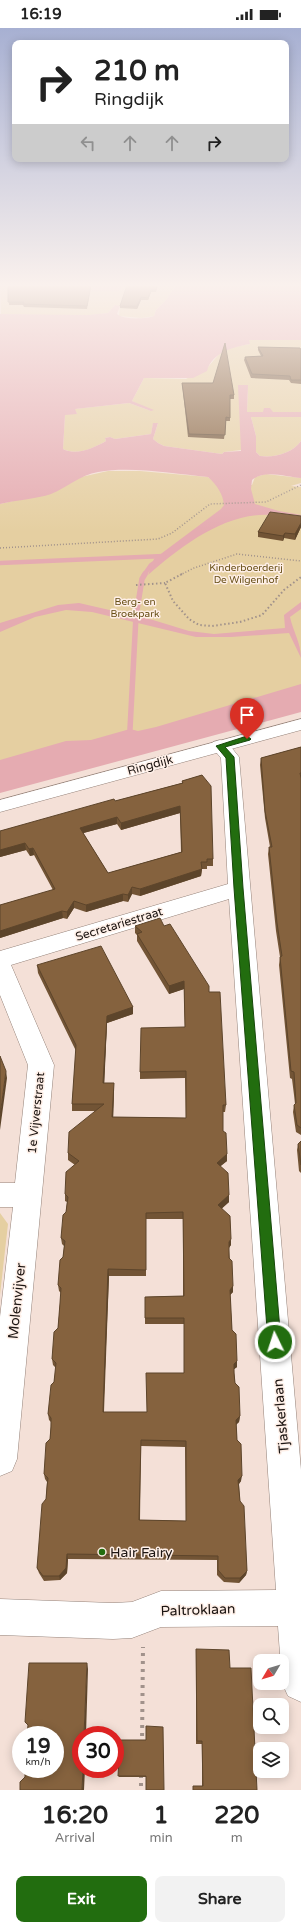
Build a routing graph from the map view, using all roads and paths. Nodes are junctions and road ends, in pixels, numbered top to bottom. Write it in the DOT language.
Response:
graph roads {
  1 [pos="301,485"];
  2 [pos="0,548"];
  3 [pos="300,562"];
  4 [pos="301,565"];
  5 [pos="301,577"];
  6 [pos="165,583"];
  7 [pos="136,585"];
  8 [pos="301,724"];
  9 [pos="220,746"];
  10 [pos="0,806"];
  11 [pos="239,888"];
  12 [pos="0,960"];
  13 [pos="0,967"];
  14 [pos="14,1195"];
  15 [pos="0,1459"];
  16 [pos="298,1608"];
  17 [pos="143,1616"];
  18 [pos="0,1617"];
  19 [pos="301,1683"];
  20 [pos="142,1750"];
  21 [pos="141,1766"];
  22 [pos="141,1790"];
  1 -- 2 [label="path"];
  3 -- 4 [label="path"];
  3 -- 6 [label="path"];
  5 -- 6 [label="path"];
  6 -- 7 [label="path"];
  8 -- 9 [label="street, Ringdijk"];
  9 -- 10 [label="street, Ringdijk"];
  9 -- 11 [label="street, Tjaskerlaan"];
  11 -- 12 [label="street, Secretariestraat"];
  11 -- 16 [label="street, Tjaskerlaan"];
  13 -- 14 [label="street, 1e Vijverstraat"];
  14 -- 15 [label="street, Molenvijver"];
  16 -- 17 [label="street, Paltroklaan"];
  16 -- 19 [label="street, Tjaskerlaan"];
  17 -- 18 [label="street, Paltroklaan"];
  17 -- 20 [label="path"];
  21 -- 22 [label="path"];
}
